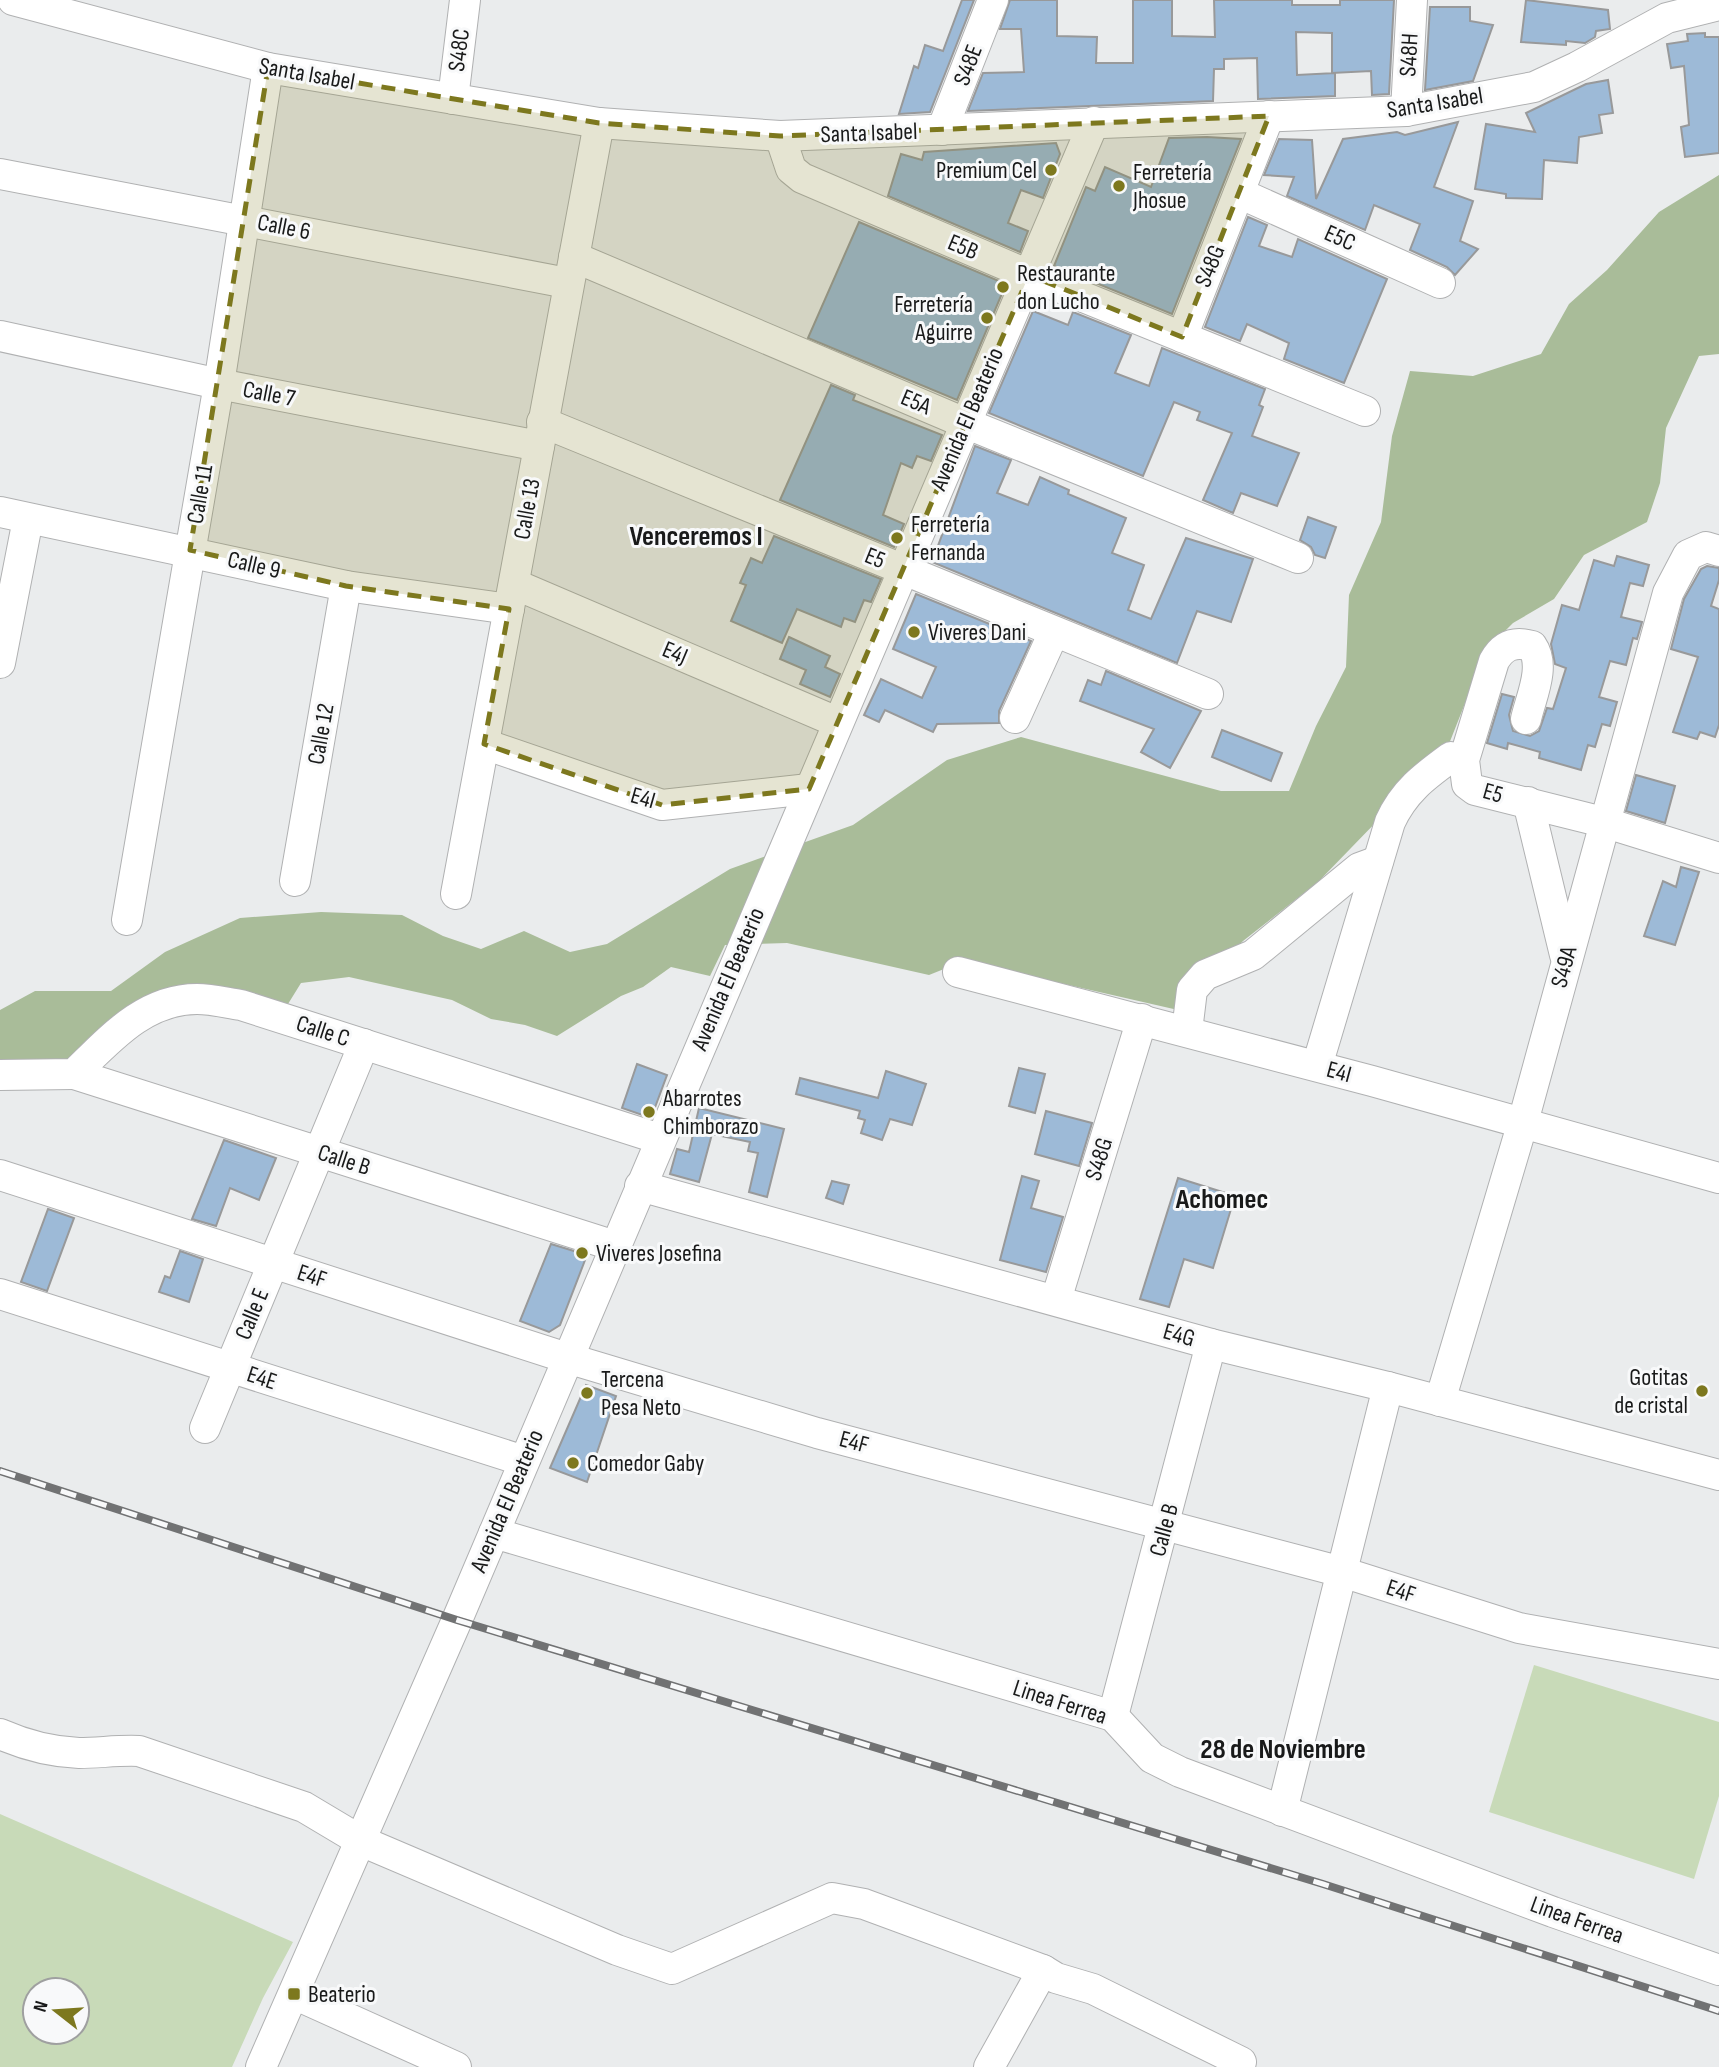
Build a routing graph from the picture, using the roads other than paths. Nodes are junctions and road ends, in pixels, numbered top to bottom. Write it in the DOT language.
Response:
graph roads {
  1 [pos="13,0"];
  2 [pos="465,0"];
  3 [pos="993,0"];
  4 [pos="1412,0"];
  5 [pos="1719,5"];
  6 [pos="1667,9"];
  7 [pos="268,68"];
  8 [pos="453,99"];
  9 [pos="1406,111"];
  10 [pos="1269,116"];
  11 [pos="1094,122"];
  12 [pos="599,123"];
  13 [pos="943,130"];
  14 [pos="780,136"];
  15 [pos="0,174"];
  16 [pos="1239,194"];
  17 [pos="247,220"];
  18 [pos="571,270"];
  19 [pos="1028,275"];
  20 [pos="1440,283"];
  21 [pos="0,336"];
  22 [pos="1182,337"];
  23 [pos="219,384"];
  24 [pos="1365,411"];
  25 [pos="965,423"];
  26 [pos="540,434"];
  27 [pos="14,515"];
  28 [pos="1712,549"];
  29 [pos="190,550"];
  30 [pos="1298,558"];
  31 [pos="902,569"];
  32 [pos="346,586"];
  33 [pos="511,597"];
  34 [pos="1054,632"];
  35 [pos="0,663"];
  36 [pos="1208,694"];
  37 [pos="1015,718"];
  38 [pos="1526,719"];
  39 [pos="837,722"];
  40 [pos="484,744"];
  41 [pos="1464,760"];
  42 [pos="808,789"];
  43 [pos="1528,802"];
  44 [pos="1603,822"];
  45 [pos="1719,858"];
  46 [pos="1378,861"];
  47 [pos="295,881"];
  48 [pos="456,894"];
  49 [pos="127,920"];
  50 [pos="1566,958"];
  51 [pos="958,972"];
  52 [pos="1142,1019"];
  53 [pos="1187,1031"];
  54 [pos="364,1044"];
  55 [pos="1317,1066"];
  56 [pos="74,1074"];
  57 [pos="0,1075"];
  58 [pos="1523,1122"];
  59 [pos="660,1139"];
  60 [pos="319,1152"];
  61 [pos="0,1175"];
  62 [pos="1719,1178"];
  63 [pos="640,1186"];
  64 [pos="615,1246"];
  65 [pos="273,1263"];
  66 [pos="0,1294"];
  67 [pos="1056,1300"];
  68 [pos="1211,1344"];
  69 [pos="567,1358"];
  70 [pos="230,1368"];
  71 [pos="1388,1387"];
  72 [pos="1440,1401"];
  73 [pos="205,1428"];
  74 [pos="524,1461"];
  75 [pos="1719,1475"];
  76 [pos="1166,1525"];
  77 [pos="494,1533"];
  78 [pos="1342,1572"];
  79 [pos="1719,1664"];
  80 [pos="1114,1716"];
  81 [pos="0,1734"];
  82 [pos="1282,1811"];
  83 [pos="361,1841"];
  84 [pos="1043,1970"];
  85 [pos="1719,1970"];
  86 [pos="294,1994"];
  87 [pos="1241,2062"];
  88 [pos="261,2067"];
  89 [pos="456,2067"];
  90 [pos="989,2067"];
  1 -- 7 [label="street, Santa Isabel"];
  2 -- 8 [label="street, S48C"];
  3 -- 13 [label="street, S48E"];
  4 -- 9 [label="street, S48H"];
  5 -- 6 [label="street, Santa Isabel"];
  6 -- 9 [label="street, Santa Isabel"];
  7 -- 8 [label="street, Santa Isabel"];
  7 -- 17 [label="street, Calle 11"];
  8 -- 12 [label="street, Santa Isabel"];
  9 -- 10 [label="street, Santa Isabel"];
  10 -- 11 [label="street, Santa Isabel"];
  10 -- 16 [label="street, S48G"];
  11 -- 13 [label="street, Santa Isabel"];
  11 -- 19 [label="street, Avenida El Beaterio"];
  12 -- 14 [label="street, Santa Isabel"];
  12 -- 18 [label="street, Calle 13"];
  13 -- 14 [label="street, Santa Isabel"];
  14 -- 19 [label="street, E5B"];
  15 -- 17 [label="street, Calle 6"];
  16 -- 20 [label="street, E5C"];
  16 -- 22 [label="street, S48G"];
  17 -- 18 [label="street, Calle 6"];
  17 -- 23 [label="street, Calle 11"];
  18 -- 25 [label="street, E5A"];
  18 -- 26 [label="street, Calle 13"];
  19 -- 22 [label="street, E5B"];
  19 -- 25 [label="street, Avenida El Beaterio"];
  21 -- 23 [label="street, Calle 7"];
  22 -- 24 [label="street, E5B"];
  23 -- 26 [label="street, Calle 7"];
  23 -- 29 [label="street, Calle 11"];
  25 -- 30 [label="street, E5A"];
  25 -- 31 [label="street, Avenida El Beaterio"];
  26 -- 31 [label="street, E5"];
  26 -- 33 [label="street, Calle 13"];
  27 -- 29 [label="street, Calle 9"];
  27 -- 35 [label="street"];
  28 -- 44 [label="street, S49A"];
  29 -- 32 [label="street, Calle 9"];
  29 -- 49 [label="street, Calle 11"];
  31 -- 34 [label="street, E5"];
  31 -- 39 [label="street, Avenida El Beaterio"];
  32 -- 33 [label="street, Calle 9"];
  32 -- 47 [label="street, Calle 12"];
  33 -- 39 [label="street, E4J"];
  33 -- 40 [label="street, Calle 13"];
  34 -- 36 [label="street, E5"];
  34 -- 37 [label="street"];
  38 -- 41 [label="street, E5"];
  39 -- 42 [label="street, Avenida El Beaterio"];
  40 -- 42 [label="street, E4I"];
  40 -- 48 [label="street, Calle 13"];
  41 -- 43 [label="street, E5"];
  41 -- 46 [label="street"];
  42 -- 59 [label="street, Avenida El Beaterio"];
  43 -- 44 [label="street, E5"];
  43 -- 50 [label="street"];
  44 -- 45 [label="street, E5"];
  44 -- 50 [label="street, S49A"];
  46 -- 53 [label="street"];
  46 -- 55 [label="street"];
  50 -- 58 [label="street, S49A"];
  51 -- 52 [label="street, E4I"];
  52 -- 53 [label="street, E4I"];
  52 -- 67 [label="street, S48G"];
  53 -- 55 [label="street, E4I"];
  54 -- 56 [label="street, Calle C"];
  54 -- 59 [label="street, Calle C"];
  54 -- 60 [label="street, Calle E"];
  55 -- 58 [label="street, E4I"];
  56 -- 57 [label="street"];
  56 -- 60 [label="street, Calle B"];
  58 -- 62 [label="street, E4I"];
  58 -- 72 [label="street, S49A"];
  59 -- 63 [label="street, Avenida El Beaterio"];
  60 -- 64 [label="street, Calle B"];
  60 -- 65 [label="street, Calle E"];
  61 -- 65 [label="street, E4F"];
  63 -- 64 [label="street, Avenida El Beaterio"];
  63 -- 67 [label="street, E4G"];
  64 -- 69 [label="street, Avenida El Beaterio"];
  65 -- 69 [label="street, E4F"];
  65 -- 70 [label="street, Calle E"];
  66 -- 70 [label="street, E4E"];
  67 -- 68 [label="street, E4G"];
  68 -- 71 [label="street, E4G"];
  68 -- 76 [label="street, Calle B"];
  69 -- 74 [label="street, Avenida El Beaterio"];
  69 -- 76 [label="street, E4F"];
  70 -- 73 [label="street, Calle E"];
  70 -- 74 [label="street, E4E"];
  71 -- 72 [label="street, E4G"];
  71 -- 78 [label="street"];
  72 -- 75 [label="street, E4G"];
  74 -- 77 [label="street, Avenida El Beaterio"];
  76 -- 78 [label="street, E4F"];
  76 -- 80 [label="street, Calle B"];
  77 -- 80 [label="street, Linea Ferrea"];
  77 -- 83 [label="street, Avenida El Beaterio"];
  78 -- 79 [label="street, E4F"];
  78 -- 82 [label="street"];
  80 -- 82 [label="street, Linea Ferrea"];
  81 -- 83 [label="street"];
  82 -- 85 [label="street, Linea Ferrea"];
  83 -- 84 [label="street"];
  83 -- 86 [label="street, Avenida El Beaterio"];
  84 -- 87 [label="street"];
  84 -- 90 [label="street"];
  86 -- 88 [label="street, Avenida El Beaterio"];
  86 -- 89 [label="street"];
}
